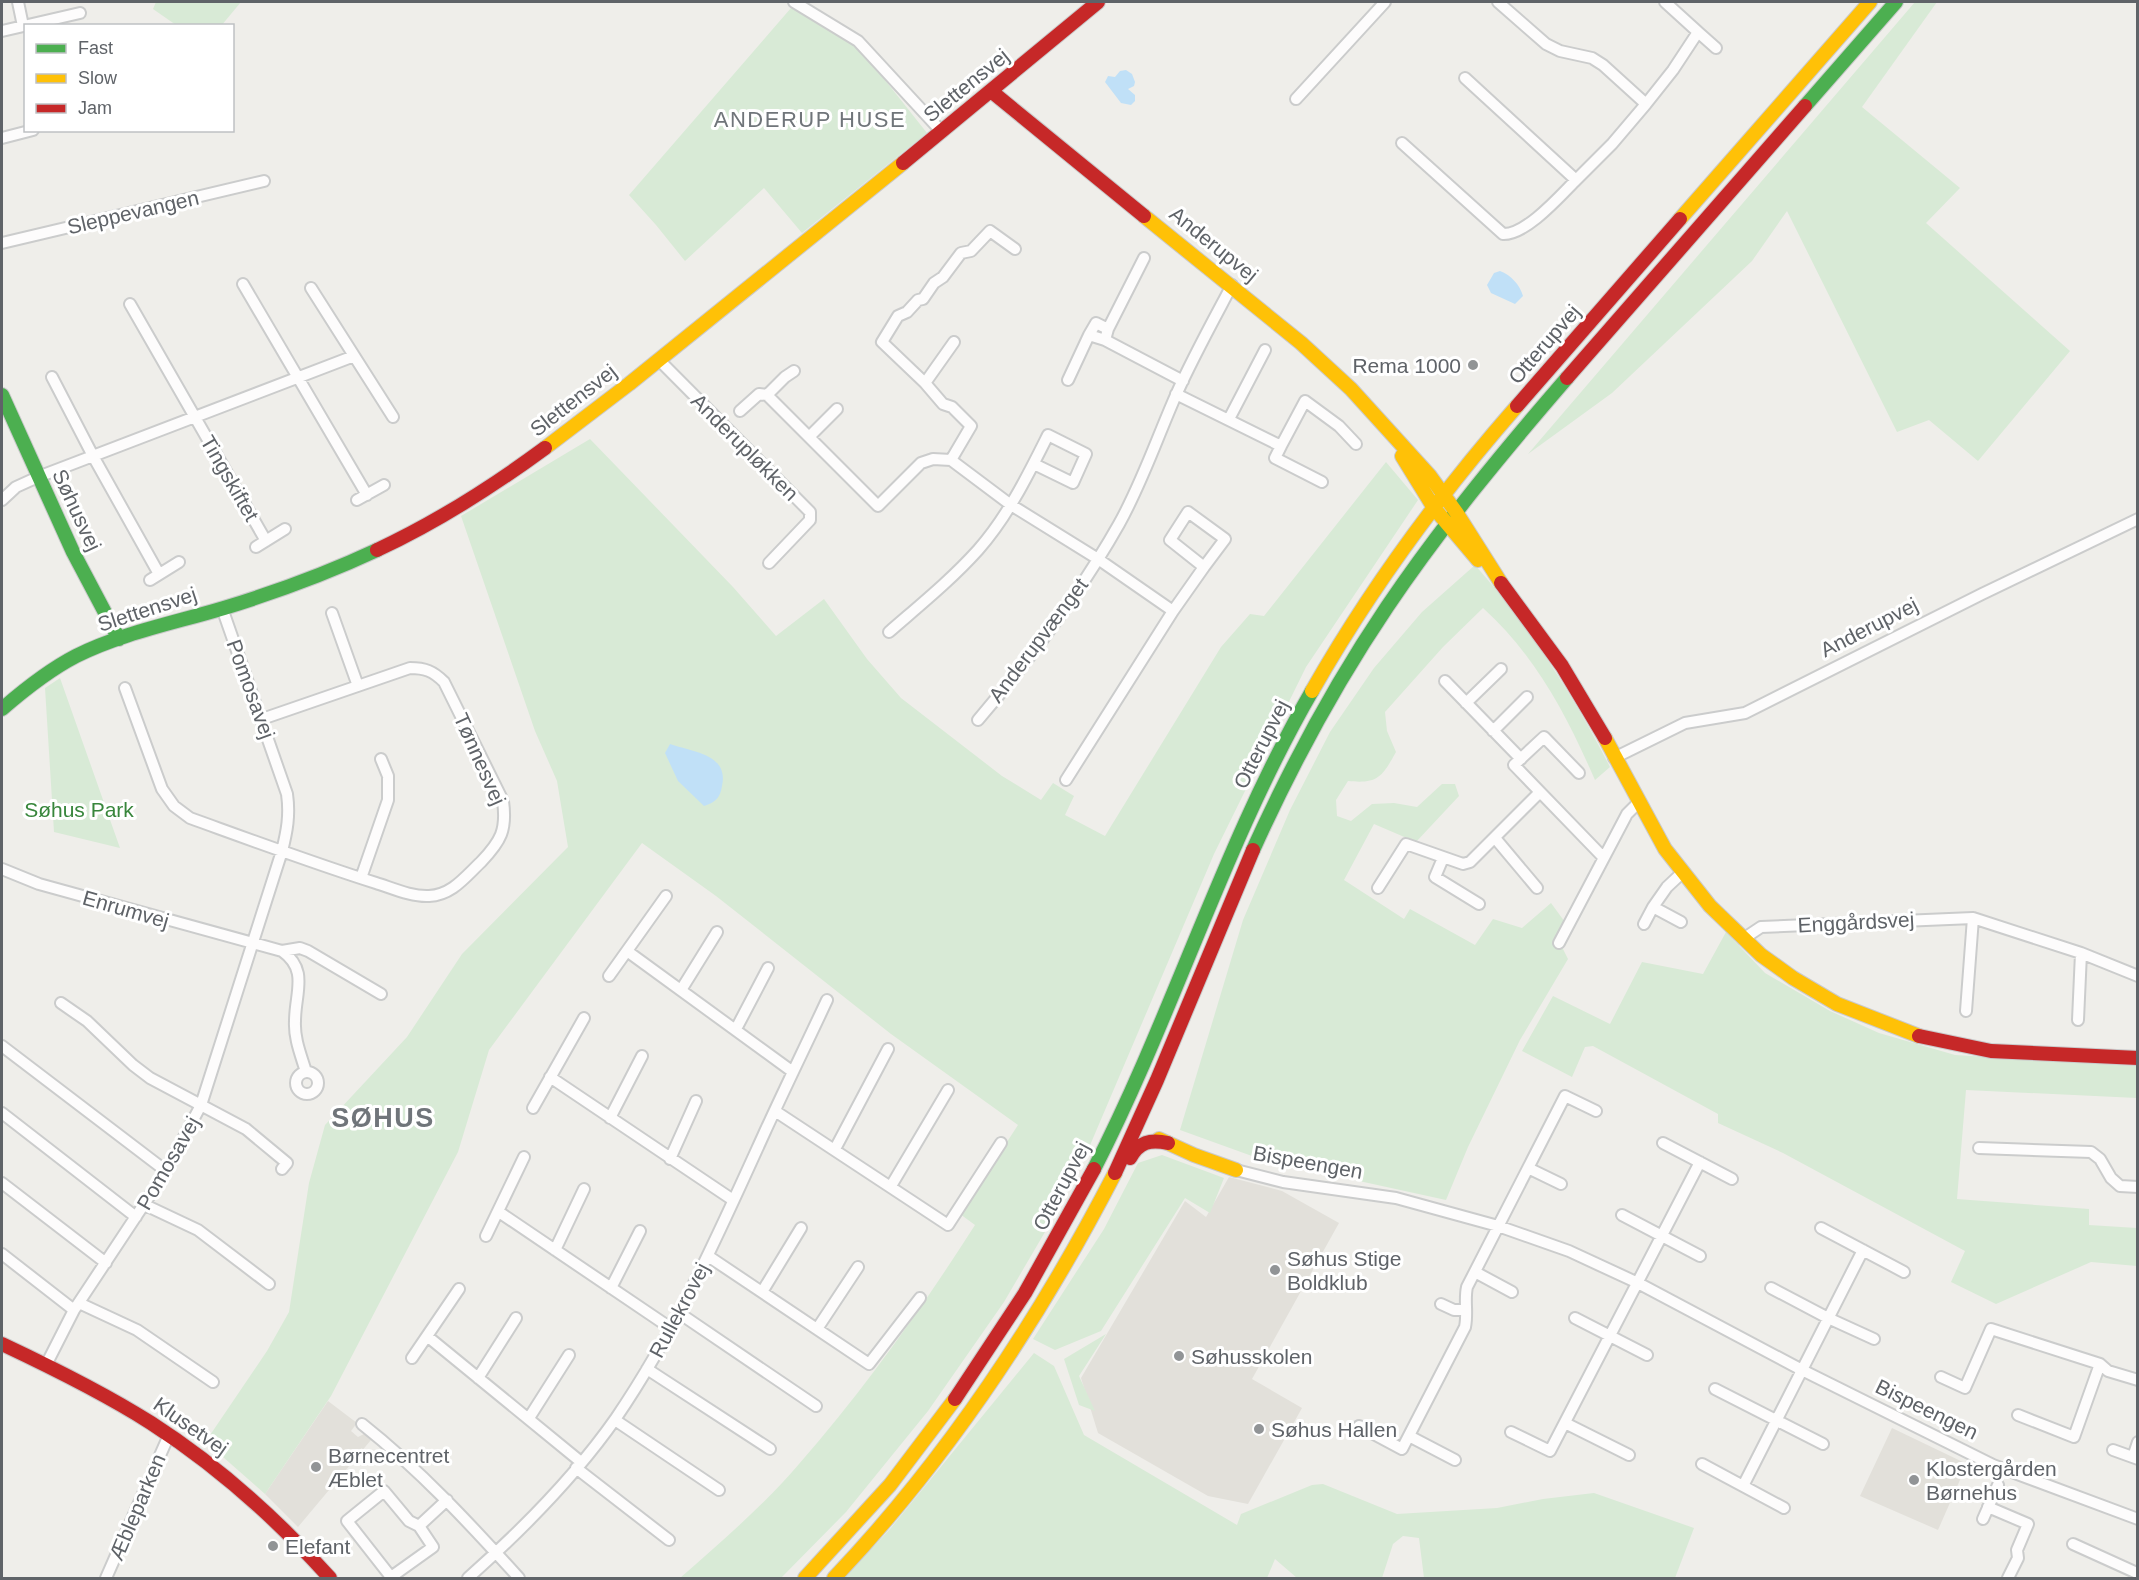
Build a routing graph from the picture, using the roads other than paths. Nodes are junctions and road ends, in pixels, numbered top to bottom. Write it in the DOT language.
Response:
graph roads {
  1 [pos="18,2"];
  2 [pos="794,2"];
  3 [pos="1098,2"];
  4 [pos="1385,2"];
  5 [pos="1498,2"];
  6 [pos="1665,2"];
  7 [pos="1870,2"];
  8 [pos="1896,2"];
  9 [pos="80,13"];
  10 [pos="32,24"];
  11 [pos="23,26"];
  12 [pos="2,31"];
  13 [pos="1698,32"];
  14 [pos="1716,48"];
  15 [pos="1465,78"];
  16 [pos="991,91"];
  17 [pos="1296,99"];
  18 [pos="1646,104"];
  19 [pos="25,132"];
  20 [pos="942,132"];
  21 [pos="2,138"];
  22 [pos="1402,143"];
  23 [pos="1576,180"];
  24 [pos="264,181"];
  25 [pos="2,243"];
  26 [pos="1016,249"];
  27 [pos="1144,258"];
  28 [pos="243,284"];
  29 [pos="1232,285"];
  30 [pos="311,288"];
  31 [pos="130,304"];
  32 [pos="1108,329"];
  33 [pos="1089,335"];
  34 [pos="1105,340"];
  35 [pos="954,342"];
  36 [pos="1265,350"];
  37 [pos="354,356"];
  38 [pos="659,360"];
  39 [pos="794,370"];
  40 [pos="52,377"];
  41 [pos="298,378"];
  42 [pos="1068,380"];
  43 [pos="1182,381"];
  44 [pos="925,383"];
  45 [pos="1176,394"];
  46 [pos="2,395"];
  47 [pos="767,395"];
  48 [pos="837,408"];
  49 [pos="740,411"];
  50 [pos="194,417"];
  51 [pos="393,417"];
  52 [pos="1229,419"];
  53 [pos="809,437"];
  54 [pos="1398,442"];
  55 [pos="1356,444"];
  56 [pos="1281,446"];
  57 [pos="93,456"];
  58 [pos="951,460"];
  59 [pos="1034,464"];
  60 [pos="38,477"];
  61 [pos="1322,482"];
  62 [pos="384,485"];
  63 [pos="2,500"];
  64 [pos="1451,504"];
  65 [pos="1011,505"];
  66 [pos="1441,516"];
  67 [pos="2138,519"];
  68 [pos="285,529"];
  69 [pos="266,540"];
  70 [pos="256,547"];
  71 [pos="1098,559"];
  72 [pos="179,562"];
  73 [pos="769,563"];
  74 [pos="1204,567"];
  75 [pos="1503,586"];
  76 [pos="222,608"];
  77 [pos="1173,611"];
  78 [pos="332,613"];
  79 [pos="889,632"];
  80 [pos="119,639"];
  81 [pos="1501,669"];
  82 [pos="1445,681"];
  83 [pos="358,686"];
  84 [pos="125,688"];
  85 [pos="1527,697"];
  86 [pos="1466,703"];
  87 [pos="2,709"];
  88 [pos="262,719"];
  89 [pos="978,720"];
  90 [pos="1493,730"];
  91 [pos="1614,758"];
  92 [pos="381,759"];
  93 [pos="1521,759"];
  94 [pos="1579,773"];
  95 [pos="1066,780"];
  96 [pos="1540,792"];
  97 [pos="1638,803"];
  98 [pos="1495,838"];
  99 [pos="282,851"];
  100 [pos="1603,857"];
  101 [pos="1443,858"];
  102 [pos="2,869"];
  103 [pos="1683,872"];
  104 [pos="360,878"];
  105 [pos="1378,888"];
  106 [pos="1537,888"];
  107 [pos="666,896"];
  108 [pos="1479,904"];
  109 [pos="1653,907"];
  110 [pos="1973,918"];
  111 [pos="1681,922"];
  112 [pos="1644,924"];
  113 [pos="717,932"];
  114 [pos="1743,939"];
  115 [pos="1559,943"];
  116 [pos="253,944"];
  117 [pos="282,951"];
  118 [pos="627,951"];
  119 [pos="2081,952"];
  120 [pos="768,968"];
  121 [pos="609,976"];
  122 [pos="2138,976"];
  123 [pos="681,990"];
  124 [pos="381,994"];
  125 [pos="827,1000"];
  126 [pos="60,1003"];
  127 [pos="1966,1011"];
  128 [pos="584,1018"];
  129 [pos="2078,1020"];
  130 [pos="736,1029"];
  131 [pos="2,1046"];
  132 [pos="888,1049"];
  133 [pos="642,1056"];
  134 [pos="2138,1058"];
  135 [pos="306,1072"];
  136 [pos="794,1072"];
  137 [pos="550,1077"];
  138 [pos="948,1090"];
  139 [pos="696,1101"];
  140 [pos="201,1105"];
  141 [pos="532,1108"];
  142 [pos="775,1111"];
  143 [pos="1596,1111"];
  144 [pos="2,1113"];
  145 [pos="610,1118"];
  146 [pos="1118,1119"];
  147 [pos="1136,1128"];
  148 [pos="1001,1143"];
  149 [pos="1168,1143"];
  150 [pos="1663,1143"];
  151 [pos="1979,1148"];
  152 [pos="835,1149"];
  153 [pos="524,1156"];
  154 [pos="670,1159"];
  155 [pos="1700,1162"];
  156 [pos="1528,1168"];
  157 [pos="282,1169"];
  158 [pos="1236,1170"];
  159 [pos="166,1172"];
  160 [pos="1732,1179"];
  161 [pos="2,1183"];
  162 [pos="1561,1184"];
  163 [pos="891,1186"];
  164 [pos="2138,1187"];
  165 [pos="584,1189"];
  166 [pos="734,1200"];
  167 [pos="145,1205"];
  168 [pos="500,1212"];
  169 [pos="1622,1215"];
  170 [pos="136,1217"];
  171 [pos="1498,1226"];
  172 [pos="801,1228"];
  173 [pos="1821,1228"];
  174 [pos="640,1231"];
  175 [pos="486,1236"];
  176 [pos="1662,1236"];
  177 [pos="555,1250"];
  178 [pos="1863,1250"];
  179 [pos="2,1254"];
  180 [pos="708,1256"];
  181 [pos="1700,1256"];
  182 [pos="1065,1262"];
  183 [pos="106,1263"];
  184 [pos="858,1267"];
  185 [pos="1475,1272"];
  186 [pos="1904,1272"];
  187 [pos="1638,1283"];
  188 [pos="269,1284"];
  189 [pos="611,1288"];
  190 [pos="1771,1288"];
  191 [pos="459,1289"];
  192 [pos="762,1292"];
  193 [pos="1512,1292"];
  194 [pos="920,1298"];
  195 [pos="1441,1304"];
  196 [pos="77,1307"];
  197 [pos="1466,1310"];
  198 [pos="679,1313"];
  199 [pos="516,1318"];
  200 [pos="1575,1318"];
  201 [pos="1828,1318"];
  202 [pos="672,1329"];
  203 [pos="817,1329"];
  204 [pos="427,1336"];
  205 [pos="1611,1336"];
  206 [pos="1874,1339"];
  207 [pos="2,1344"];
  208 [pos="569,1355"];
  209 [pos="1647,1355"];
  210 [pos="412,1358"];
  211 [pos="2100,1364"];
  212 [pos="46,1365"];
  213 [pos="647,1368"];
  214 [pos="1802,1370"];
  215 [pos="1941,1377"];
  216 [pos="478,1378"];
  217 [pos="2137,1378"];
  218 [pos="213,1382"];
  219 [pos="1715,1389"];
  220 [pos="816,1406"];
  221 [pos="2018,1414"];
  222 [pos="529,1419"];
  223 [pos="615,1420"];
  224 [pos="1776,1420"];
  225 [pos="1565,1423"];
  226 [pos="362,1424"];
  227 [pos="1359,1426"];
  228 [pos="1511,1432"];
  229 [pos="169,1435"];
  230 [pos="1409,1436"];
  231 [pos="2138,1442"];
  232 [pos="1823,1444"];
  233 [pos="770,1449"];
  234 [pos="2113,1450"];
  235 [pos="1629,1455"];
  236 [pos="2135,1458"];
  237 [pos="1455,1460"];
  238 [pos="1702,1464"];
  239 [pos="579,1465"];
  240 [pos="1998,1485"];
  241 [pos="1743,1486"];
  242 [pos="719,1490"];
  243 [pos="447,1500"];
  244 [pos="1988,1507"];
  245 [pos="1784,1508"];
  246 [pos="1983,1519"];
  247 [pos="2138,1519"];
  248 [pos="419,1526"];
  249 [pos="669,1540"];
  250 [pos="2073,1544"];
  251 [pos="496,1553"];
  252 [pos="2138,1575"];
  253 [pos="106,1578"];
  254 [pos="330,1578"];
  255 [pos="468,1578"];
  256 [pos="519,1578"];
  257 [pos="805,1578"];
  258 [pos="834,1578"];
  259 [pos="2008,1578"];
  1 -- 11 [label="street"];
  2 -- 20 [label="street"];
  3 -- 16 [label="street, Slettensvej"];
  4 -- 17 [label="street"];
  5 -- 18 [label="street"];
  6 -- 13 [label="street"];
  7 -- 64 [label="street, Otterupvej"];
  8 -- 64 [label="street, Otterupvej"];
  9 -- 10 [label="street"];
  11 -- 12 [label="street"];
  13 -- 14 [label="street"];
  13 -- 18 [label="street"];
  15 -- 23 [label="street"];
  16 -- 20 [label="street, Slettensvej"];
  16 -- 29 [label="street, Anderupvej"];
  18 -- 23 [label="street"];
  19 -- 21 [label="street"];
  20 -- 38 [label="street, Slettensvej"];
  22 -- 23 [label="street"];
  24 -- 25 [label="street, Sleppevangen"];
  26 -- 44 [label="street"];
  27 -- 32 [label="street"];
  28 -- 41 [label="street"];
  29 -- 43 [label="street, Anderupvænget"];
  29 -- 54 [label="street, Anderupvej"];
  30 -- 37 [label="street"];
  31 -- 50 [label="street, Tingskiftet"];
  32 -- 33 [label="street"];
  32 -- 34 [label="street"];
  33 -- 34 [label="street"];
  33 -- 42 [label="street"];
  34 -- 43 [label="street"];
  35 -- 44 [label="street"];
  36 -- 52 [label="street"];
  37 -- 41 [label="street, Tingskiftet"];
  37 -- 51 [label="street"];
  38 -- 73 [label="street, Anderupløkken"];
  38 -- 76 [label="street, Slettensvej"];
  39 -- 47 [label="street"];
  40 -- 57 [label="street"];
  41 -- 50 [label="street, Tingskiftet"];
  41 -- 62 [label="street"];
  43 -- 45 [label="street, Anderupvænget"];
  44 -- 58 [label="street"];
  45 -- 52 [label="street"];
  45 -- 71 [label="street, Anderupvænget"];
  46 -- 60 [label="street, Søhusvej"];
  47 -- 49 [label="street"];
  47 -- 53 [label="street"];
  48 -- 53 [label="street"];
  50 -- 57 [label="street, Tingskiftet"];
  50 -- 69 [label="street, Tingskiftet"];
  52 -- 56 [label="street"];
  53 -- 58 [label="street"];
  54 -- 64 [label="street, Anderupvej"];
  54 -- 66 [label="street, Anderupvej"];
  55 -- 56 [label="street"];
  56 -- 61 [label="street"];
  57 -- 60 [label="street, Tingskiftet"];
  57 -- 72 [label="street"];
  58 -- 65 [label="street, Anderupvænget"];
  59 -- 59 [label="street"];
  59 -- 65 [label="street"];
  60 -- 63 [label="street, Tingskiftet"];
  60 -- 80 [label="street, Søhusvej"];
  64 -- 66 [label="street, Otterupvej"];
  64 -- 66 [label="street"];
  64 -- 75 [label="street, Anderupvej"];
  65 -- 71 [label="street, Anderupvænget"];
  65 -- 79 [label="street"];
  66 -- 75 [label="street, Anderupvej"];
  66 -- 146 [label="street, Otterupvej"];
  66 -- 147 [label="street, Otterupvej"];
  67 -- 91 [label="street, Anderupvej"];
  68 -- 69 [label="street, Tingskiftet"];
  69 -- 70 [label="street, Tingskiftet"];
  71 -- 77 [label="street, Anderupvænget"];
  71 -- 89 [label="street, Anderupvænget"];
  74 -- 74 [label="street"];
  74 -- 77 [label="street"];
  75 -- 91 [label="street, Anderupvej"];
  76 -- 80 [label="street, Slettensvej"];
  76 -- 88 [label="street, Pomosavej"];
  77 -- 95 [label="street"];
  78 -- 83 [label="street"];
  80 -- 87 [label="street, Slettensvej"];
  81 -- 86 [label="street"];
  82 -- 86 [label="street"];
  83 -- 88 [label="street, Tønnesvej"];
  83 -- 104 [label="street, Tønnesvej"];
  84 -- 99 [label="street, Tønnesvej"];
  85 -- 90 [label="street"];
  86 -- 90 [label="street"];
  88 -- 99 [label="street, Pomosavej"];
  90 -- 93 [label="street"];
  91 -- 97 [label="street, Anderupvej"];
  92 -- 104 [label="street"];
  93 -- 94 [label="street"];
  93 -- 96 [label="street"];
  96 -- 98 [label="street"];
  96 -- 100 [label="street"];
  97 -- 100 [label="street"];
  97 -- 103 [label="street, Anderupvej"];
  98 -- 101 [label="street"];
  98 -- 106 [label="street"];
  99 -- 104 [label="street, Tønnesvej"];
  99 -- 116 [label="street, Pomosavej"];
  100 -- 115 [label="street"];
  101 -- 105 [label="street"];
  101 -- 108 [label="street"];
  102 -- 116 [label="street, Enrumvej"];
  103 -- 109 [label="street"];
  103 -- 114 [label="street, Anderupvej"];
  107 -- 118 [label="street"];
  109 -- 111 [label="street"];
  109 -- 112 [label="street"];
  110 -- 114 [label="street, Enggårdsvej"];
  110 -- 119 [label="street, Enggårdsvej"];
  110 -- 127 [label="street"];
  113 -- 123 [label="street"];
  114 -- 134 [label="street, Anderupvej"];
  116 -- 117 [label="street"];
  116 -- 140 [label="street, Pomosavej"];
  117 -- 124 [label="street"];
  117 -- 135 [label="street"];
  118 -- 121 [label="street"];
  118 -- 123 [label="street"];
  119 -- 122 [label="street, Enggårdsvej"];
  119 -- 129 [label="street"];
  120 -- 130 [label="street"];
  123 -- 130 [label="street"];
  125 -- 136 [label="street, Rullekrovej"];
  126 -- 140 [label="street"];
  128 -- 137 [label="street"];
  130 -- 136 [label="street"];
  131 -- 159 [label="street"];
  132 -- 152 [label="street"];
  133 -- 145 [label="street"];
  136 -- 142 [label="street, Rullekrovej"];
  137 -- 141 [label="street"];
  137 -- 145 [label="street"];
  138 -- 163 [label="street"];
  139 -- 154 [label="street"];
  140 -- 157 [label="street"];
  140 -- 159 [label="street, Pomosavej"];
  142 -- 152 [label="street"];
  142 -- 166 [label="street, Rullekrovej"];
  143 -- 156 [label="street"];
  144 -- 170 [label="street"];
  145 -- 154 [label="street"];
  146 -- 147 [label="street, Bispeengen"];
  146 -- 257 [label="street, Otterupvej"];
  147 -- 149 [label="street, Bispeengen"];
  147 -- 182 [label="street, Otterupvej"];
  148 -- 163 [label="street"];
  149 -- 158 [label="street, Bispeengen"];
  149 -- 182 [label="street"];
  150 -- 155 [label="street"];
  151 -- 164 [label="street"];
  152 -- 163 [label="street"];
  153 -- 168 [label="street"];
  154 -- 166 [label="street"];
  155 -- 160 [label="street"];
  155 -- 176 [label="street"];
  156 -- 162 [label="street"];
  156 -- 171 [label="street"];
  158 -- 171 [label="street, Bispeengen"];
  159 -- 167 [label="street, Pomosavej"];
  161 -- 183 [label="street"];
  165 -- 177 [label="street"];
  166 -- 180 [label="street, Rullekrovej"];
  167 -- 170 [label="street, Pomosavej"];
  167 -- 188 [label="street"];
  168 -- 175 [label="street"];
  168 -- 177 [label="street"];
  169 -- 176 [label="street"];
  170 -- 183 [label="street, Pomosavej"];
  171 -- 185 [label="street"];
  171 -- 187 [label="street, Bispeengen"];
  172 -- 192 [label="street"];
  173 -- 178 [label="street"];
  174 -- 189 [label="street"];
  176 -- 181 [label="street"];
  176 -- 187 [label="street"];
  177 -- 189 [label="street"];
  178 -- 186 [label="street"];
  178 -- 201 [label="street"];
  179 -- 196 [label="street"];
  180 -- 192 [label="street"];
  180 -- 198 [label="street, Rullekrovej"];
  182 -- 258 [label="street, Otterupvej"];
  183 -- 196 [label="street, Pomosavej"];
  184 -- 203 [label="street"];
  185 -- 193 [label="street"];
  185 -- 197 [label="street"];
  187 -- 205 [label="street"];
  187 -- 214 [label="street, Bispeengen"];
  189 -- 202 [label="street"];
  190 -- 201 [label="street"];
  191 -- 204 [label="street"];
  192 -- 203 [label="street"];
  194 -- 203 [label="street"];
  195 -- 197 [label="street"];
  196 -- 212 [label="street, Pomosavej"];
  196 -- 218 [label="street"];
  197 -- 230 [label="street"];
  198 -- 202 [label="street, Rullekrovej"];
  198 -- 220 [label="street"];
  199 -- 216 [label="street"];
  200 -- 205 [label="street"];
  201 -- 206 [label="street"];
  201 -- 214 [label="street"];
  202 -- 213 [label="street, Rullekrovej"];
  204 -- 210 [label="street"];
  204 -- 216 [label="street"];
  205 -- 209 [label="street"];
  205 -- 225 [label="street"];
  207 -- 212 [label="street, Klusetvej"];
  208 -- 222 [label="street"];
  211 -- 215 [label="street"];
  211 -- 217 [label="street"];
  211 -- 221 [label="street"];
  212 -- 229 [label="street, Klusetvej"];
  213 -- 223 [label="street, Rullekrovej"];
  213 -- 233 [label="street"];
  214 -- 224 [label="street"];
  214 -- 247 [label="street, Bispeengen"];
  216 -- 222 [label="street"];
  219 -- 224 [label="street"];
  222 -- 239 [label="street"];
  223 -- 239 [label="street, Rullekrovej"];
  223 -- 242 [label="street"];
  224 -- 232 [label="street"];
  224 -- 241 [label="street"];
  225 -- 228 [label="street"];
  225 -- 235 [label="street"];
  226 -- 243 [label="street"];
  227 -- 230 [label="street"];
  229 -- 253 [label="street, Æbleparken"];
  229 -- 254 [label="street, Klusetvej"];
  230 -- 237 [label="street"];
  231 -- 236 [label="street"];
  234 -- 236 [label="street"];
  238 -- 241 [label="street"];
  239 -- 249 [label="street"];
  239 -- 251 [label="street, Rullekrovej"];
  240 -- 244 [label="street"];
  241 -- 245 [label="street"];
  243 -- 248 [label="street"];
  243 -- 251 [label="street"];
  244 -- 246 [label="street"];
  244 -- 259 [label="street"];
  248 -- 248 [label="street"];
  250 -- 252 [label="street"];
  251 -- 255 [label="street, Rullekrovej"];
  251 -- 256 [label="street"];
}
